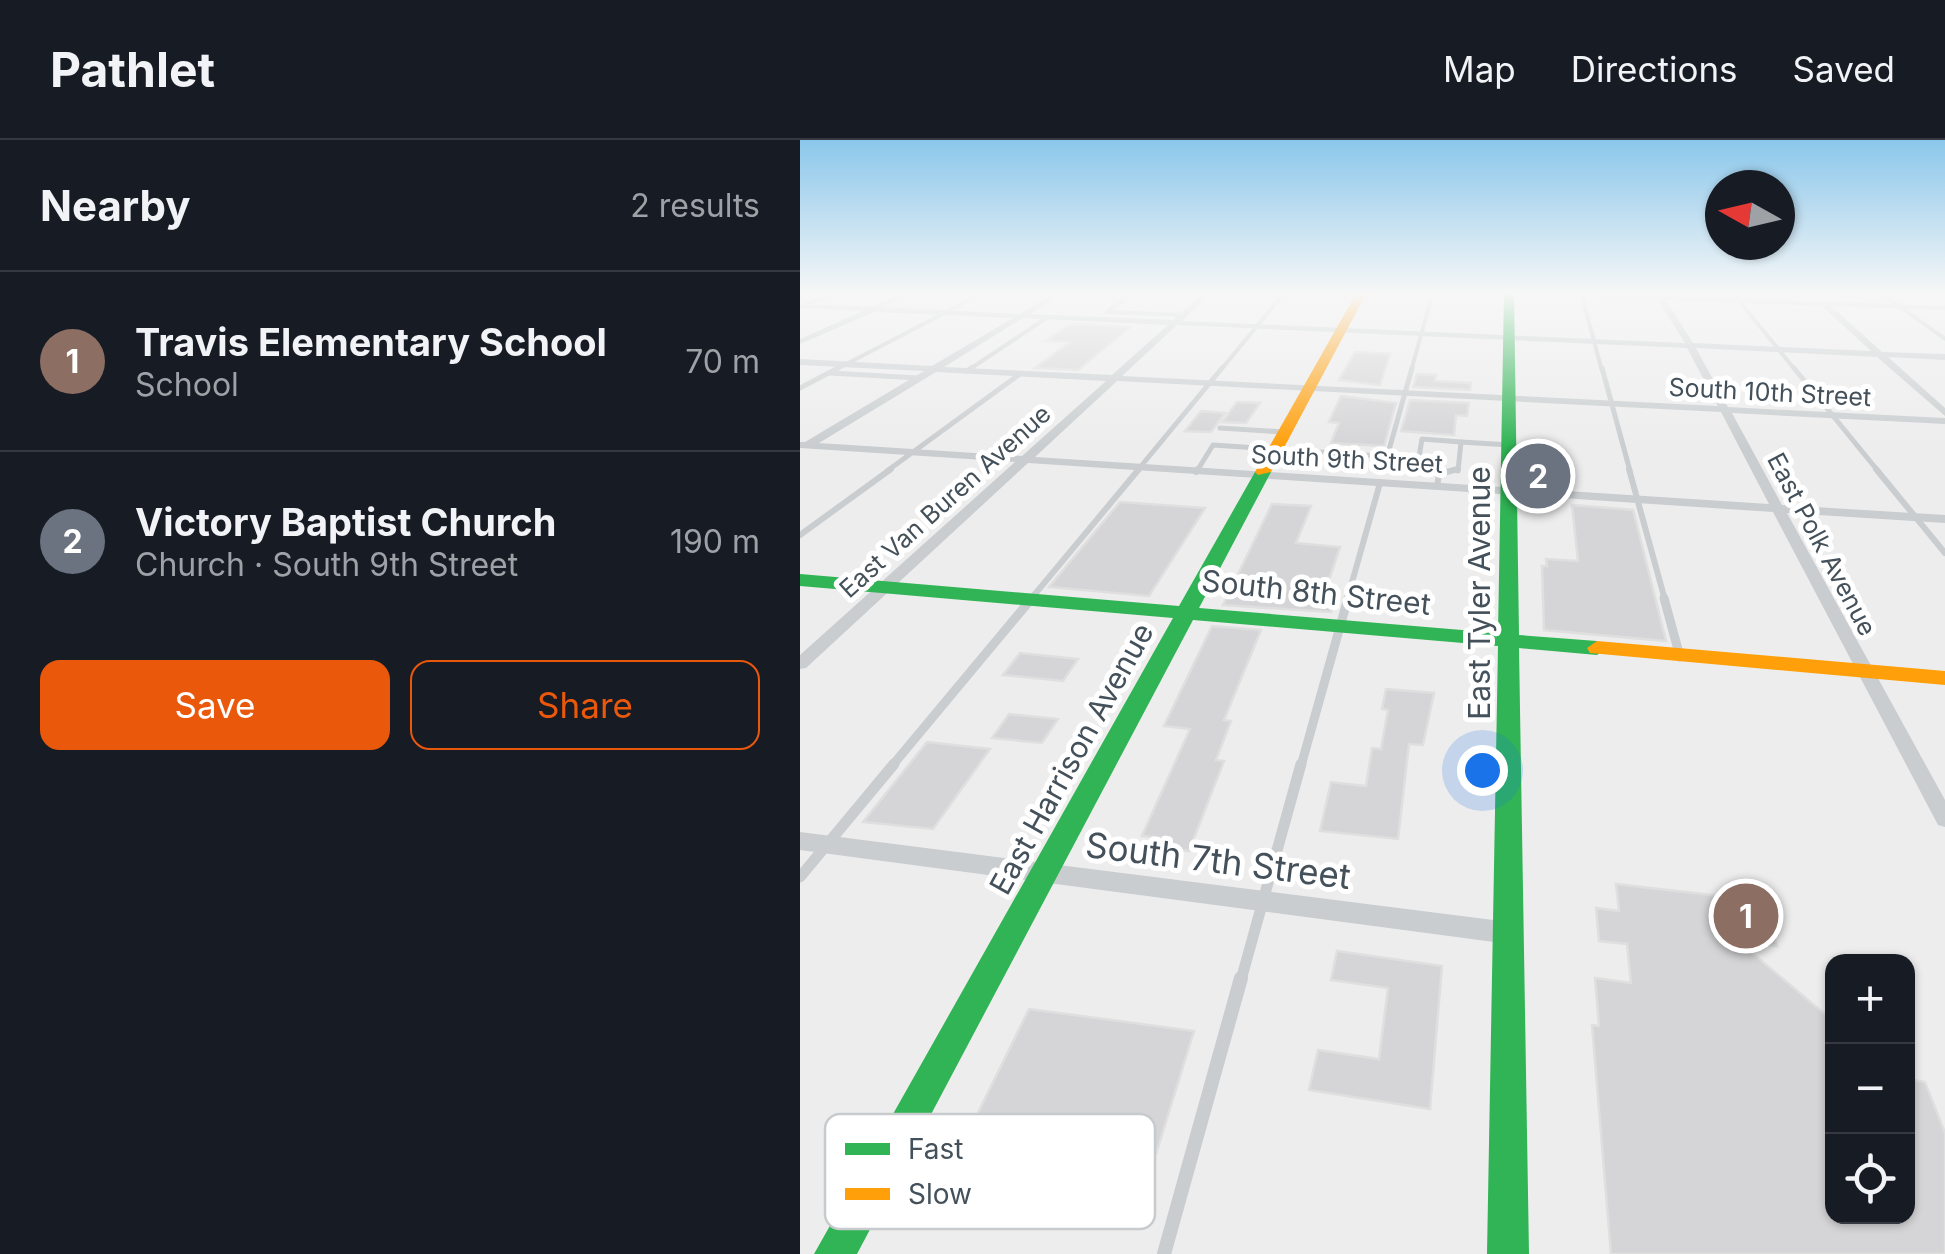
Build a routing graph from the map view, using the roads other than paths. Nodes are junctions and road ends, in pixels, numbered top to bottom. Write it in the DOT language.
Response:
graph roads {
  1 [pos="884,344"];
  2 [pos="974,344"];
  3 [pos="1008,344"];
  4 [pos="1152,344"];
  5 [pos="1241,344"];
  6 [pos="1332,344"];
  7 [pos="1418,344"];
  8 [pos="1507,344"];
  9 [pos="1596,344"];
  10 [pos="1666,344"];
  11 [pos="1775,344"];
  12 [pos="1869,344"];
  13 [pos="1690,345"];
  14 [pos="1779,349"];
  15 [pos="1880,354"];
  16 [pos="1945,357"];
  17 [pos="800,362"];
  18 [pos="845,364"];
  19 [pos="933,369"];
  20 [pos="967,371"];
  21 [pos="828,373"];
  22 [pos="1020,374"];
  23 [pos="918,378"];
  24 [pos="1114,379"];
  25 [pos="1208,384"];
  26 [pos="800,388"];
  27 [pos="1306,390"];
  28 [pos="1404,394"];
  29 [pos="1509,399"];
  30 [pos="1612,404"];
  31 [pos="1723,408"];
  32 [pos="1945,413"];
  33 [pos="1833,415"];
  34 [pos="1945,421"];
  35 [pos="1220,428"];
  36 [pos="1280,441"];
  37 [pos="1461,442"];
  38 [pos="1510,444"];
  39 [pos="802,447"];
  40 [pos="913,452"];
  41 [pos="1388,457"];
  42 [pos="1422,459"];
  43 [pos="1024,460"];
  44 [pos="1139,468"];
  45 [pos="1196,472"];
  46 [pos="1262,476"];
  47 [pos="1438,480"];
  48 [pos="1380,483"];
  49 [pos="1510,491"];
  50 [pos="1638,500"];
  51 [pos="1777,508"];
  52 [pos="1916,517"];
  53 [pos="1945,519"];
  54 [pos="800,535"];
  55 [pos="1945,554"];
  56 [pos="800,580"];
  57 [pos="886,586"];
  58 [pos="1034,598"];
  59 [pos="1188,610"];
  60 [pos="1342,626"];
  61 [pos="1510,643"];
  62 [pos="1680,657"];
  63 [pos="800,664"];
  64 [pos="1866,672"];
  65 [pos="1945,678"];
  66 [pos="1945,820"];
  67 [pos="800,841"];
  68 [pos="827,845"];
  69 [pos="1044,874"];
  70 [pos="800,877"];
  71 [pos="1262,902"];
  72 [pos="1509,933"];
  73 [pos="912,1114"];
  74 [pos="849,1229"];
  75 [pos="835,1254"];
  76 [pos="1164,1254"];
  77 [pos="1508,1254"];
  1 -- 18 [label="lane"];
  2 -- 19 [label="street"];
  3 -- 20 [label="lane"];
  4 -- 24 [label="street, East Van Buren Avenue"];
  5 -- 25 [label="lane"];
  6 -- 27 [label="main road, East Harrison Avenue"];
  7 -- 28 [label="lane"];
  8 -- 29 [label="main road, East Tyler Avenue"];
  9 -- 30 [label="lane"];
  10 -- 13 [label="street"];
  11 -- 14 [label="lane"];
  12 -- 15 [label="street"];
  13 -- 14 [label="street"];
  13 -- 31 [label="street, East Polk Avenue"];
  14 -- 15 [label="street"];
  14 -- 33 [label="lane"];
  15 -- 16 [label="street"];
  15 -- 32 [label="street"];
  17 -- 18 [label="street, South 10th Street"];
  18 -- 19 [label="street, South 10th Street"];
  18 -- 21 [label="lane"];
  19 -- 20 [label="street, South 10th Street"];
  19 -- 23 [label="street"];
  20 -- 22 [label="street, South 10th Street"];
  21 -- 23 [label="lane"];
  21 -- 26 [label="lane"];
  22 -- 24 [label="street, South 10th Street"];
  22 -- 40 [label="lane"];
  23 -- 39 [label="street"];
  24 -- 25 [label="street, South 10th Street"];
  24 -- 43 [label="street, East Van Buren Avenue"];
  25 -- 27 [label="street, South 10th Street"];
  25 -- 44 [label="lane"];
  27 -- 28 [label="street, South 10th Street"];
  27 -- 36 [label="main road, East Harrison Avenue"];
  28 -- 29 [label="street, South 10th Street"];
  28 -- 41 [label="lane"];
  29 -- 30 [label="street, South 10th Street"];
  29 -- 38 [label="main road, East Tyler Avenue"];
  30 -- 31 [label="street, South 10th Street"];
  30 -- 50 [label="lane"];
  31 -- 33 [label="street, South 10th Street"];
  31 -- 51 [label="street, East Polk Avenue"];
  33 -- 34 [label="street, South 10th Street"];
  33 -- 52 [label="lane"];
  35 -- 36 [label="lane"];
  36 -- 41 [label="lane"];
  36 -- 45 [label="lane"];
  36 -- 46 [label="main road, East Harrison Avenue"];
  37 -- 38 [label="lane"];
  37 -- 42 [label="lane"];
  37 -- 47 [label="lane"];
  38 -- 49 [label="main road, East Tyler Avenue"];
  39 -- 40 [label="street, South 9th Street"];
  40 -- 43 [label="street, South 9th Street"];
  40 -- 54 [label="lane"];
  41 -- 42 [label="lane"];
  42 -- 47 [label="lane"];
  43 -- 44 [label="street, South 9th Street"];
  43 -- 57 [label="street, East Van Buren Avenue"];
  44 -- 45 [label="street, South 9th Street"];
  44 -- 58 [label="lane"];
  45 -- 46 [label="street, South 9th Street"];
  46 -- 48 [label="street, South 9th Street"];
  46 -- 59 [label="main road, East Harrison Avenue"];
  47 -- 48 [label="street, South 9th Street"];
  47 -- 49 [label="street, South 9th Street"];
  48 -- 60 [label="lane"];
  49 -- 50 [label="street, South 9th Street"];
  49 -- 61 [label="main road, East Tyler Avenue"];
  50 -- 51 [label="street, South 9th Street"];
  50 -- 62 [label="lane"];
  51 -- 52 [label="street, South 9th Street"];
  51 -- 64 [label="street, East Polk Avenue"];
  52 -- 53 [label="street, South 9th Street"];
  52 -- 55 [label="lane"];
  56 -- 57 [label="main road, South 8th Street"];
  57 -- 58 [label="main road, South 8th Street"];
  57 -- 63 [label="street, East Van Buren Avenue"];
  58 -- 59 [label="main road, South 8th Street"];
  58 -- 68 [label="lane"];
  59 -- 60 [label="main road, South 8th Street"];
  59 -- 69 [label="main road, East Harrison Avenue"];
  60 -- 61 [label="main road, South 8th Street"];
  60 -- 71 [label="lane"];
  61 -- 62 [label="main road, South 8th Street"];
  61 -- 72 [label="main road, East Tyler Avenue"];
  62 -- 64 [label="main road, South 8th Street"];
  64 -- 65 [label="main road, South 8th Street"];
  64 -- 66 [label="street, East Polk Avenue"];
  67 -- 68 [label="street, South 7th Street"];
  68 -- 69 [label="street, South 7th Street"];
  68 -- 70 [label="lane"];
  69 -- 71 [label="street, South 7th Street"];
  69 -- 73 [label="main road, East Harrison Avenue"];
  71 -- 72 [label="street, South 7th Street"];
  71 -- 76 [label="lane"];
  72 -- 77 [label="main road, East Tyler Avenue"];
  74 -- 75 [label="main road, East Harrison Avenue"];
}
